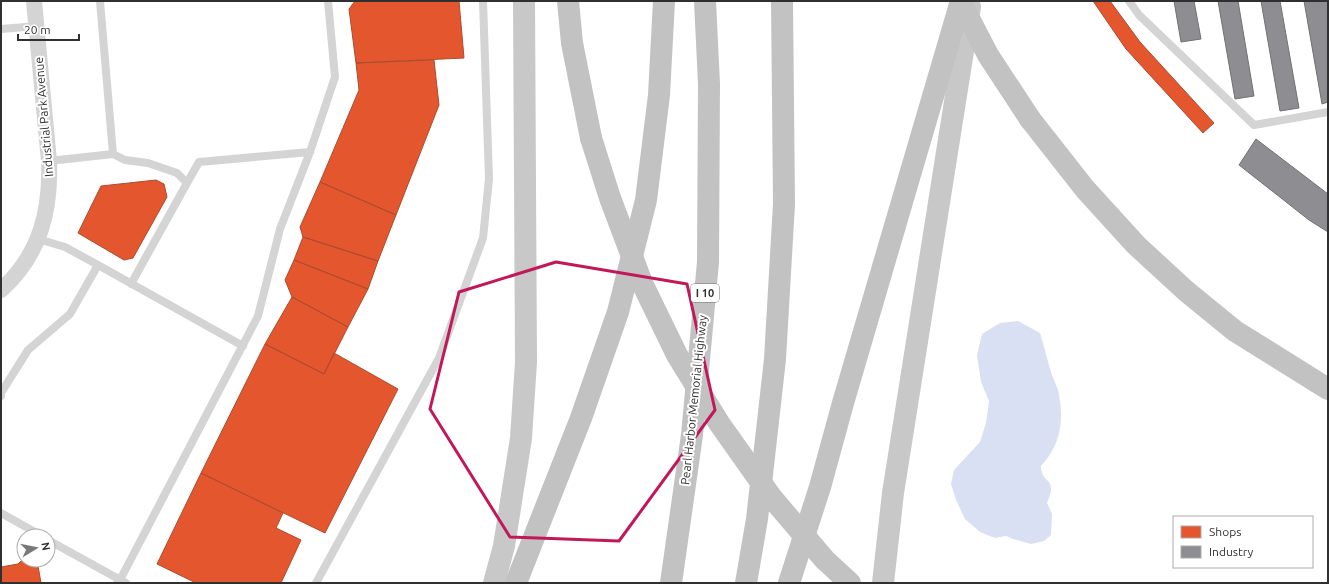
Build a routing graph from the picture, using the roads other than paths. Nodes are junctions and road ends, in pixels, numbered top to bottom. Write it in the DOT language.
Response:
graph roads {
  1 [pos="34,1"];
  2 [pos="100,1"];
  3 [pos="328,1"];
  4 [pos="483,1"];
  5 [pos="524,1"];
  6 [pos="568,1"];
  7 [pos="664,1"];
  8 [pos="705,1"];
  9 [pos="782,1"];
  10 [pos="960,1"];
  11 [pos="971,1"];
  12 [pos="1129,1"];
  13 [pos="37,26"];
  14 [pos="1,29"];
  15 [pos="1328,112"];
  16 [pos="310,152"];
  17 [pos="113,154"];
  18 [pos="49,161"];
  19 [pos="187,183"];
  20 [pos="38,239"];
  21 [pos="98,265"];
  22 [pos="131,284"];
  23 [pos="1,290"];
  24 [pos="243,346"];
  25 [pos="1328,389"];
  26 [pos="1,396"];
  27 [pos="1,513"];
  28 [pos="28,528"];
  29 [pos="56,545"];
  30 [pos="121,582"];
  31 [pos="316,583"];
  32 [pos="494,583"];
  33 [pos="516,583"];
  34 [pos="671,583"];
  35 [pos="746,583"];
  36 [pos="789,583"];
  37 [pos="850,583"];
  38 [pos="883,583"];
  1 -- 13 [label="street, Industrial Park Avenue"];
  2 -- 17 [label="lane"];
  3 -- 16 [label="lane"];
  4 -- 31 [label="lane"];
  5 -- 32 [label="main road"];
  6 -- 37 [label="highway, bridge"];
  7 -- 33 [label="highway"];
  8 -- 34 [label="highway, Pearl Harbor Memorial Highway / I 10"];
  9 -- 35 [label="highway"];
  10 -- 25 [label="highway, bridge"];
  10 -- 36 [label="highway"];
  11 -- 38 [label="main road"];
  12 -- 15 [label="lane"];
  13 -- 14 [label="lane"];
  13 -- 18 [label="street, Industrial Park Avenue"];
  16 -- 19 [label="lane"];
  16 -- 24 [label="lane"];
  17 -- 18 [label="lane"];
  17 -- 19 [label="lane"];
  18 -- 20 [label="street, Industrial Park Avenue"];
  19 -- 22 [label="lane"];
  20 -- 21 [label="lane"];
  20 -- 23 [label="street, Industrial Park Avenue"];
  21 -- 22 [label="lane"];
  21 -- 26 [label="lane"];
  22 -- 24 [label="lane"];
  24 -- 30 [label="lane"];
  27 -- 28 [label="lane"];
  29 -- 30 [label="lane"];
}
